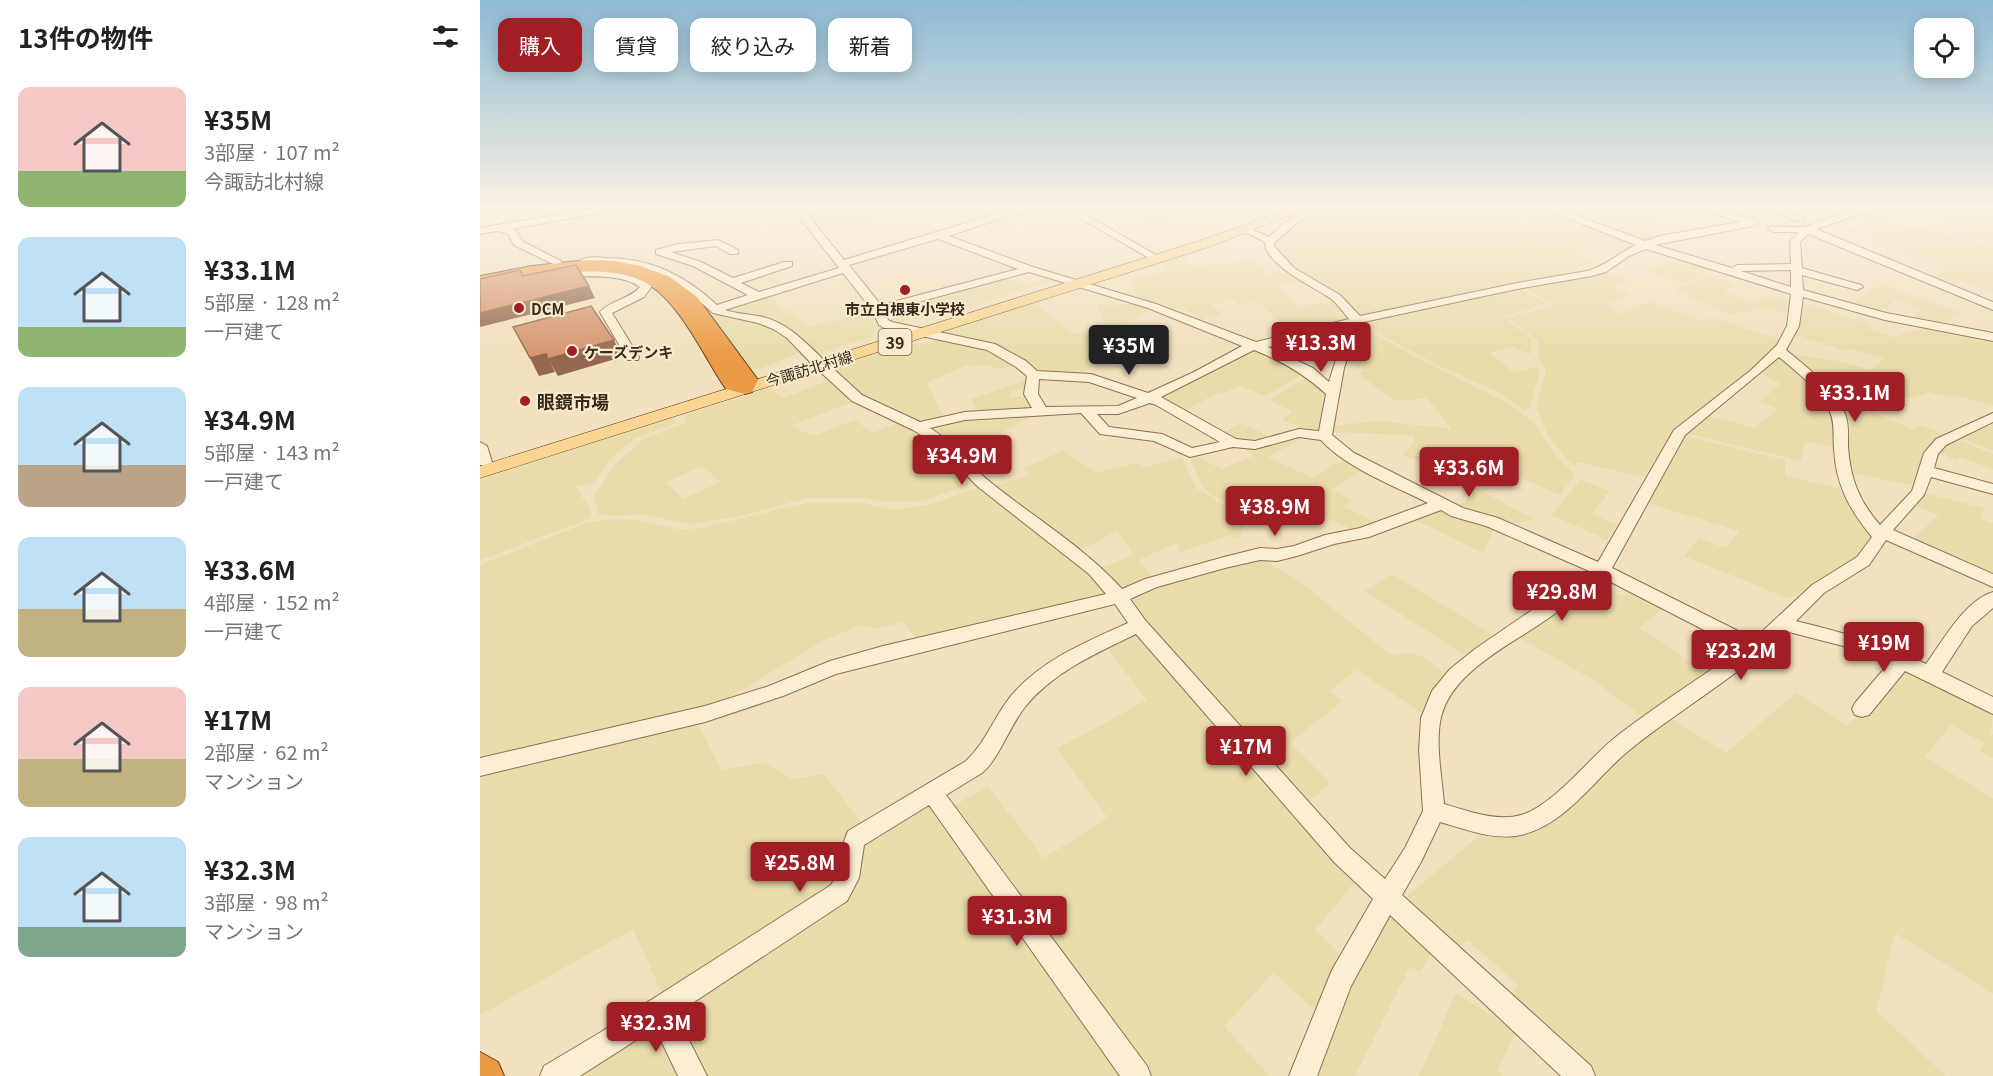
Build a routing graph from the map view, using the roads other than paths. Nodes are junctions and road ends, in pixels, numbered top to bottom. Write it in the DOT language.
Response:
graph roads {
  1 [pos="543,256"];
  2 [pos="672,256"];
  3 [pos="736,256"];
  4 [pos="835,256"];
  5 [pos="875,256"];
  6 [pos="994,256"];
  7 [pos="1278,256"];
  8 [pos="1622,256"];
  9 [pos="1682,256"];
  10 [pos="1796,256"];
  11 [pos="1872,256"];
  12 [pos="1155,257"];
  13 [pos="557,264"];
  14 [pos="788,264"];
  15 [pos="844,267"];
  16 [pos="1796,268"];
  17 [pos="707,269"];
  18 [pos="1029,269"];
  19 [pos="1725,269"];
  20 [pos="732,282"];
  21 [pos="480,283"];
  22 [pos="1073,283"];
  23 [pos="1857,287"];
  24 [pos="1797,292"];
  25 [pos="759,297"];
  26 [pos="1993,306"];
  27 [pos="714,309"];
  28 [pos="878,309"];
  29 [pos="1354,321"];
  30 [pos="918,331"];
  31 [pos="1993,337"];
  32 [pos="1256,346"];
  33 [pos="1778,350"];
  34 [pos="633,357"];
  35 [pos="818,362"];
  36 [pos="1034,375"];
  37 [pos="742,385"];
  38 [pos="1333,393"];
  39 [pos="1149,399"];
  40 [pos="1085,409"];
  41 [pos="1041,410"];
  42 [pos="1993,417"];
  43 [pos="918,427"];
  44 [pos="1325,436"];
  45 [pos="1233,443"];
  46 [pos="481,461"];
  47 [pos="1927,471"];
  48 [pos="1993,489"];
  49 [pos="1443,504"];
  50 [pos="1882,534"];
  51 [pos="1602,570"];
  52 [pos="1993,581"];
  53 [pos="1119,597"];
  54 [pos="1993,598"];
  55 [pos="1781,624"];
  56 [pos="1139,625"];
  57 [pos="1756,648"];
  58 [pos="1902,661"];
  59 [pos="1930,674"];
  60 [pos="1993,706"];
  61 [pos="1862,708"];
  62 [pos="480,767"];
  63 [pos="932,792"];
  64 [pos="1434,811"];
  65 [pos="1386,897"];
  66 [pos="660,1010"];
  67 [pos="480,1072"];
  68 [pos="484,1076"];
  69 [pos="554,1076"];
  70 [pos="693,1076"];
  71 [pos="1137,1076"];
  72 [pos="1303,1076"];
  73 [pos="1581,1076"];
  1 -- 13 [label="street"];
  2 -- 17 [label="street"];
  3 -- 17 [label="street"];
  4 -- 15 [label="street"];
  5 -- 15 [label="street"];
  6 -- 18 [label="street"];
  7 -- 29 [label="street"];
  8 -- 29 [label="street"];
  9 -- 19 [label="street"];
  10 -- 16 [label="street"];
  11 -- 26 [label="street"];
  12 -- 22 [label="main road, 今諏訪北村線 / 39"];
  13 -- 21 [label="street"];
  13 -- 27 [label="street"];
  14 -- 20 [label="street"];
  15 -- 25 [label="street"];
  15 -- 28 [label="street"];
  16 -- 19 [label="street"];
  16 -- 23 [label="street"];
  16 -- 24 [label="street"];
  17 -- 20 [label="street"];
  18 -- 22 [label="street"];
  18 -- 28 [label="street"];
  19 -- 24 [label="street"];
  20 -- 25 [label="street"];
  21 -- 34 [label="street"];
  21 -- 37 [label="highway"];
  22 -- 30 [label="main road, 今諏訪北村線 / 39"];
  22 -- 32 [label="street"];
  24 -- 31 [label="street"];
  24 -- 33 [label="street"];
  25 -- 27 [label="street"];
  27 -- 35 [label="street"];
  28 -- 30 [label="street"];
  29 -- 32 [label="street"];
  29 -- 38 [label="street"];
  30 -- 35 [label="main road, 今諏訪北村線 / 39"];
  30 -- 36 [label="street"];
  32 -- 38 [label="street"];
  32 -- 39 [label="street"];
  33 -- 50 [label="street"];
  33 -- 51 [label="street"];
  35 -- 37 [label="main road, 今諏訪北村線 / 39"];
  35 -- 43 [label="street"];
  36 -- 39 [label="street"];
  36 -- 41 [label="street"];
  37 -- 46 [label="main road, 今諏訪北村線 / 39"];
  38 -- 44 [label="street"];
  39 -- 40 [label="street"];
  39 -- 45 [label="street"];
  40 -- 41 [label="street"];
  40 -- 45 [label="street"];
  41 -- 43 [label="street"];
  42 -- 47 [label="street"];
  43 -- 53 [label="street"];
  44 -- 45 [label="street"];
  44 -- 49 [label="street"];
  47 -- 48 [label="street"];
  47 -- 50 [label="street"];
  49 -- 51 [label="street"];
  49 -- 53 [label="street"];
  50 -- 52 [label="street"];
  50 -- 55 [label="street"];
  51 -- 57 [label="street"];
  51 -- 64 [label="street"];
  53 -- 56 [label="street"];
  53 -- 62 [label="street"];
  54 -- 59 [label="street"];
  55 -- 57 [label="street"];
  55 -- 58 [label="street"];
  56 -- 63 [label="street"];
  56 -- 65 [label="street"];
  57 -- 64 [label="street"];
  58 -- 59 [label="street"];
  58 -- 61 [label="street"];
  59 -- 60 [label="street"];
  63 -- 66 [label="street"];
  63 -- 71 [label="street"];
  64 -- 65 [label="street"];
  65 -- 72 [label="street"];
  65 -- 73 [label="street"];
  66 -- 69 [label="street"];
  66 -- 70 [label="street"];
  67 -- 68 [label="highway"];
}
